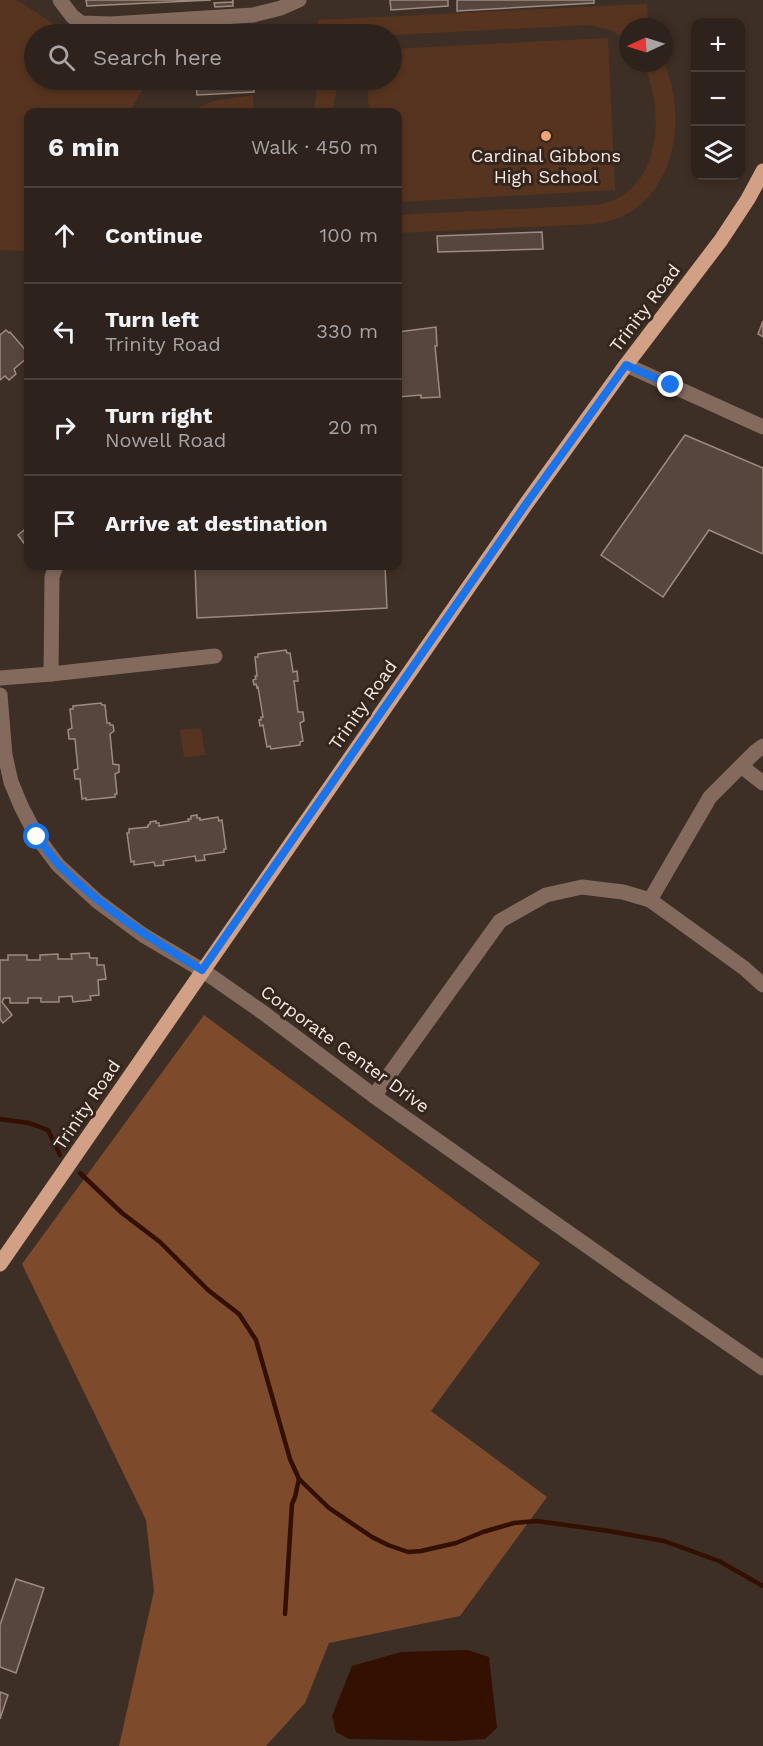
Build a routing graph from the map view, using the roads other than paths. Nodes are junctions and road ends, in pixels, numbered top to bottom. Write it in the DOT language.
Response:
graph roads {
  1 [pos="60,0"];
  2 [pos="298,0"];
  3 [pos="763,171"];
  4 [pos="626,365"];
  5 [pos="763,427"];
  6 [pos="55,570"];
  7 [pos="215,656"];
  8 [pos="51,674"];
  9 [pos="0,678"];
  10 [pos="0,695"];
  11 [pos="763,746"];
  12 [pos="741,766"];
  13 [pos="763,783"];
  14 [pos="650,900"];
  15 [pos="202,970"];
  16 [pos="763,984"];
  17 [pos="374,1096"];
  18 [pos="0,1264"];
  19 [pos="763,1368"];
  1 -- 2 [label="street"];
  3 -- 4 [label="main road, Trinity Road"];
  4 -- 5 [label="street"];
  4 -- 15 [label="main road, Trinity Road"];
  6 -- 8 [label="street"];
  7 -- 8 [label="street"];
  8 -- 9 [label="street"];
  10 -- 15 [label="street, Corporate Center Drive"];
  11 -- 12 [label="street"];
  12 -- 13 [label="street"];
  12 -- 14 [label="street"];
  14 -- 16 [label="street"];
  14 -- 17 [label="street"];
  15 -- 17 [label="street, Corporate Center Drive"];
  15 -- 18 [label="main road, Trinity Road"];
  17 -- 19 [label="street, Corporate Center Drive"];
}
